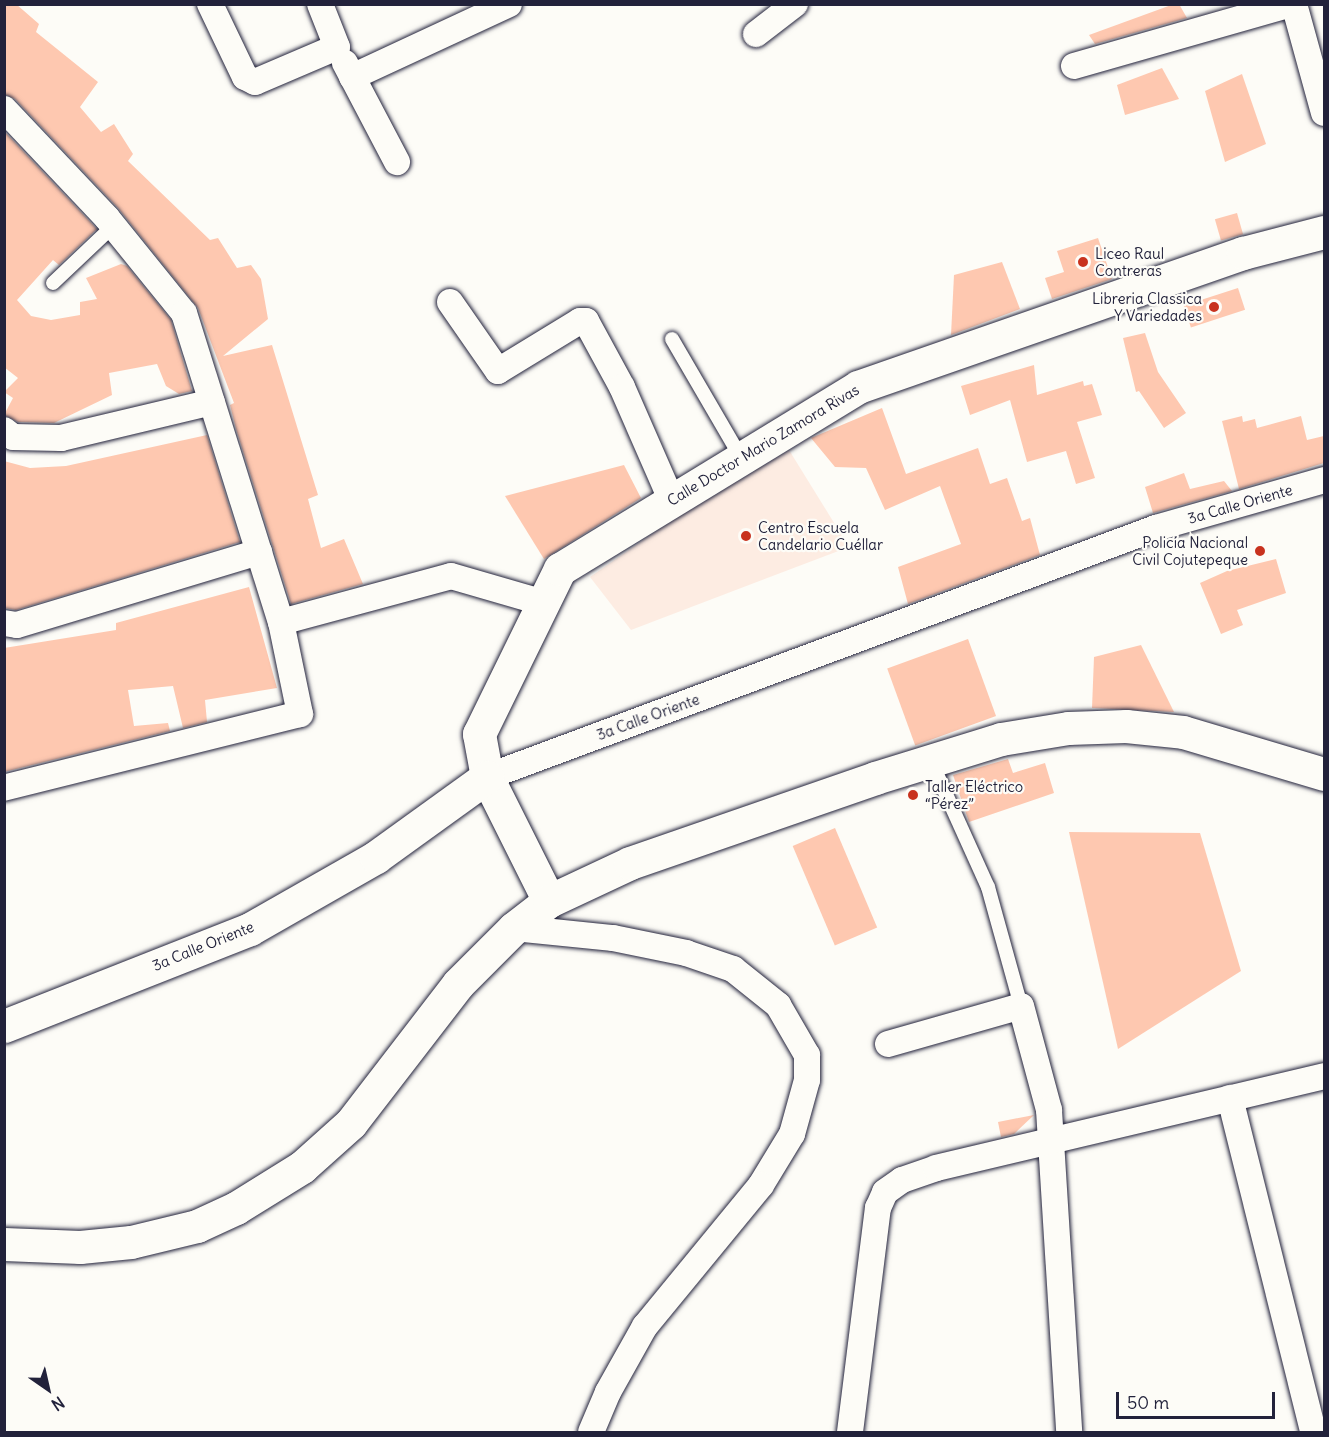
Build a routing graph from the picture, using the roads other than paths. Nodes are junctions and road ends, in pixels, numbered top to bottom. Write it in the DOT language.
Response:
graph roads {
  1 [pos="210,4"];
  2 [pos="320,4"];
  3 [pos="509,4"];
  4 [pos="795,4"];
  5 [pos="1292,4"];
  6 [pos="756,34"];
  7 [pos="336,47"];
  8 [pos="1074,66"];
  9 [pos="352,77"];
  10 [pos="4,109"];
  11 [pos="1324,113"];
  12 [pos="397,162"];
  13 [pos="113,226"];
  14 [pos="1324,232"];
  15 [pos="53,283"];
  16 [pos="450,302"];
  17 [pos="672,339"];
  18 [pos="212,402"];
  19 [pos="4,430"];
  20 [pos="740,456"];
  21 [pos="1324,480"];
  22 [pos="670,499"];
  23 [pos="259,552"];
  24 [pos="543,603"];
  25 [pos="281,622"];
  26 [pos="4,623"];
  27 [pos="930,761"];
  28 [pos="1324,774"];
  29 [pos="487,777"];
  30 [pos="4,788"];
  31 [pos="549,901"];
  32 [pos="514,928"];
  33 [pos="1021,1006"];
  34 [pos="4,1026"];
  35 [pos="888,1044"];
  36 [pos="1324,1076"];
  37 [pos="1230,1098"];
  38 [pos="1052,1138"];
  39 [pos="4,1244"];
  40 [pos="591,1432"];
  41 [pos="850,1432"];
  42 [pos="1069,1432"];
  43 [pos="1313,1432"];
  1 -- 7 [label="street"];
  2 -- 7 [label="street"];
  3 -- 9 [label="street"];
  4 -- 6 [label="street"];
  5 -- 8 [label="street"];
  5 -- 11 [label="street"];
  7 -- 9 [label="street"];
  9 -- 12 [label="street"];
  10 -- 13 [label="street"];
  13 -- 15 [label="lane"];
  13 -- 18 [label="street"];
  14 -- 20 [label="street, Calle Doctor Mario Zamora Rivas"];
  16 -- 22 [label="street"];
  17 -- 20 [label="lane"];
  18 -- 19 [label="street"];
  18 -- 23 [label="street"];
  20 -- 22 [label="street, Calle Doctor Mario Zamora Rivas"];
  21 -- 29 [label="street, 3a Calle Oriente"];
  22 -- 24 [label="street, Calle Doctor Mario Zamora Rivas"];
  23 -- 25 [label="street"];
  23 -- 26 [label="street"];
  24 -- 25 [label="street"];
  24 -- 29 [label="street, Calle Doctor Mario Zamora Rivas"];
  25 -- 30 [label="street"];
  27 -- 28 [label="street"];
  27 -- 31 [label="street"];
  27 -- 33 [label="lane"];
  29 -- 31 [label="street, Calle Doctor Mario Zamora Rivas"];
  29 -- 34 [label="street, 3a Calle Oriente"];
  31 -- 32 [label="street"];
  32 -- 39 [label="street"];
  32 -- 40 [label="street"];
  33 -- 35 [label="street"];
  33 -- 38 [label="street"];
  36 -- 37 [label="street"];
  37 -- 38 [label="street"];
  37 -- 43 [label="street"];
  38 -- 41 [label="street"];
  38 -- 42 [label="street"];
}
